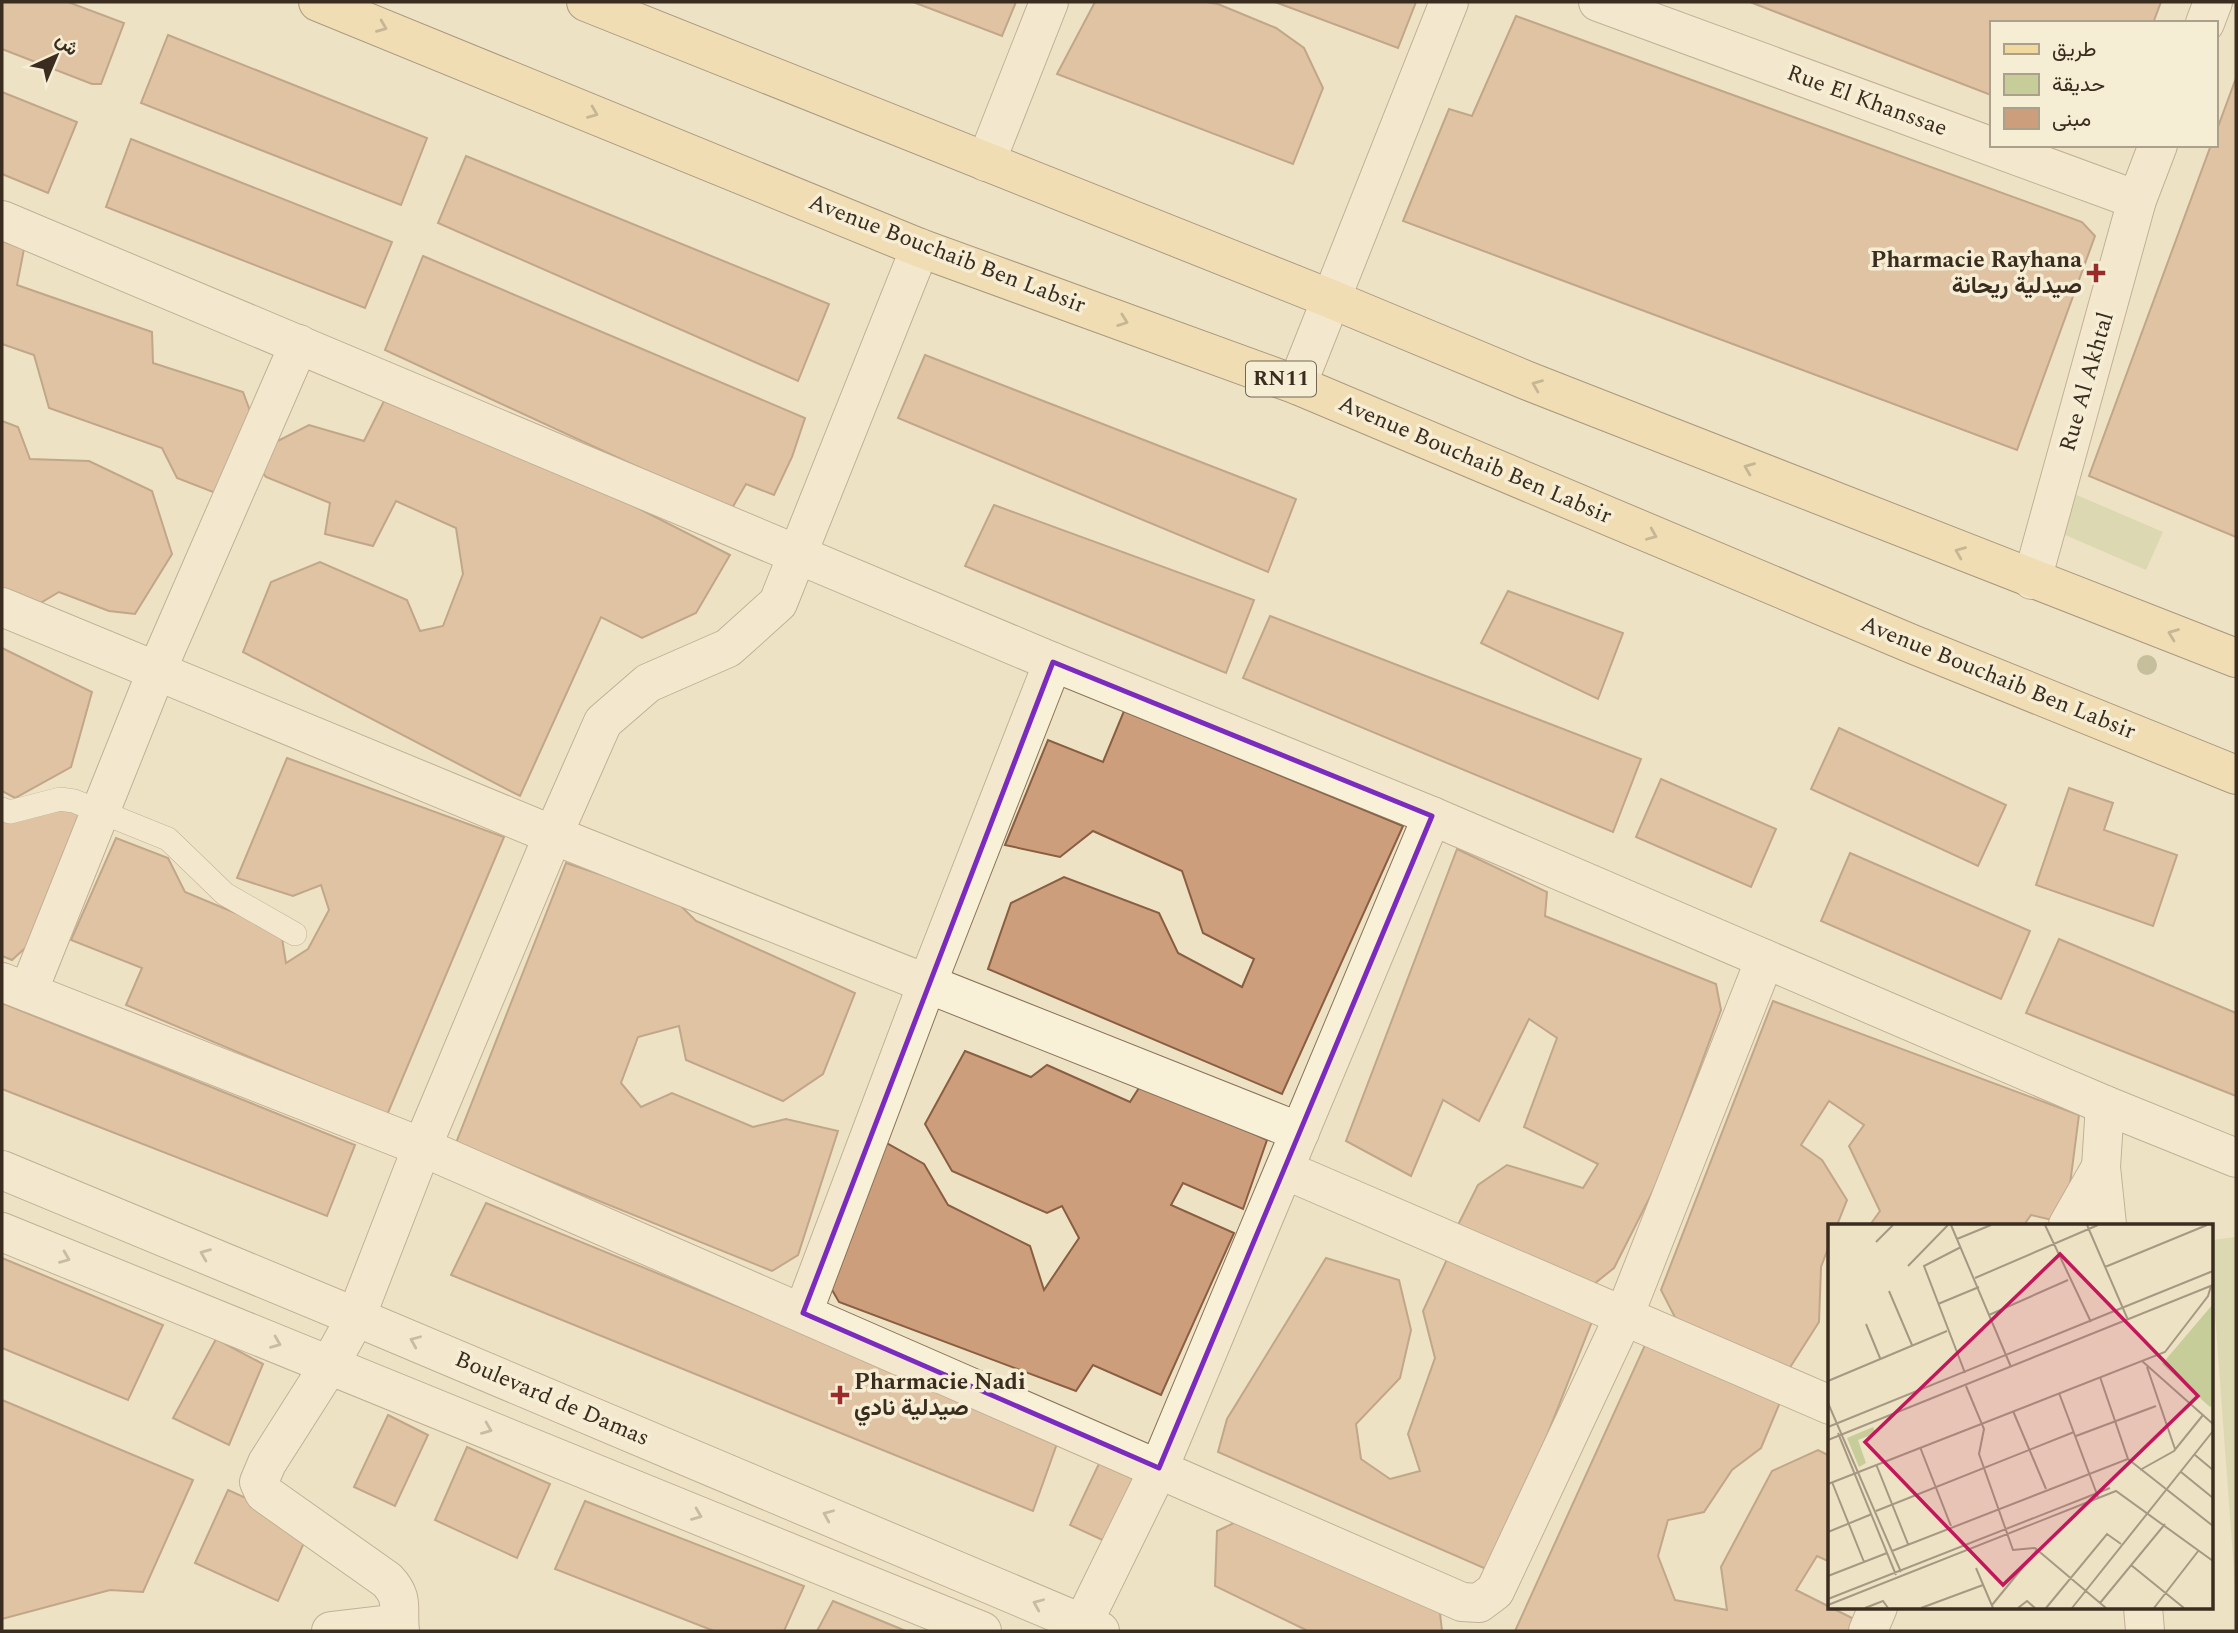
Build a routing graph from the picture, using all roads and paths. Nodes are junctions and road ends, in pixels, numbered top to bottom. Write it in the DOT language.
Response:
graph roads {
  1 [pos="318,2"];
  2 [pos="586,2"];
  3 [pos="1049,2"];
  4 [pos="1449,2"];
  5 [pos="1598,2"];
  6 [pos="2213,2"];
  7 [pos="2206,21"];
  8 [pos="1990,146"];
  9 [pos="1993,147"];
  10 [pos="2157,147"];
  11 [pos="986,162"];
  12 [pos="2137,200"];
  13 [pos="2,220"];
  14 [pos="920,248"];
  15 [pos="1331,299"];
  16 [pos="299,344"];
  17 [pos="1297,384"];
  18 [pos="797,555"];
  19 [pos="2032,580"];
  20 [pos="2,607"];
  21 [pos="2236,658"];
  22 [pos="1053,662"];
  23 [pos="157,670"];
  24 [pos="2236,775"];
  25 [pos="2,809"];
  26 [pos="100,812"];
  27 [pos="1432,816"];
  28 [pos="553,835"];
  29 [pos="295,934"];
  30 [pos="1765,959"];
  31 [pos="927,984"];
  32 [pos="15,987"];
  33 [pos="2105,1105"];
  34 [pos="1300,1132"];
  35 [pos="422,1147"];
  36 [pos="2236,1158"];
  37 [pos="2101,1167"];
  38 [pos="2,1170"];
  39 [pos="1285,1170"];
  40 [pos="2069,1224"];
  41 [pos="2107,1224"];
  42 [pos="2,1232"];
  43 [pos="803,1313"];
  44 [pos="1624,1316"];
  45 [pos="356,1317"];
  46 [pos="330,1364"];
  47 [pos="1828,1404"];
  48 [pos="1159,1468"];
  49 [pos="1878,1608"];
  50 [pos="2143,1608"];
  51 [pos="1463,1617"];
  52 [pos="399,1627"];
  53 [pos="1087,1628"];
  54 [pos="331,1631"];
  55 [pos="982,1631"];
  56 [pos="1868,1631"];
  57 [pos="2145,1631"];
  1 -- 14 [label="main road, Avenue Bouchaib Ben Labsir / RN11, one-way"];
  2 -- 11 [label="main road"];
  3 -- 11 [label="street"];
  4 -- 15 [label="street"];
  5 -- 8 [label="street, Rue El Khanssae"];
  6 -- 7 [label="street"];
  9 -- 12 [label="street, Rue El Khanssae"];
  10 -- 12 [label="street, Rue Al Akhtal"];
  11 -- 15 [label="main road"];
  12 -- 19 [label="street, Rue Al Akhtal"];
  13 -- 16 [label="street"];
  14 -- 17 [label="main road, Avenue Bouchaib Ben Labsir / RN11, one-way"];
  14 -- 18 [label="street"];
  15 -- 17 [label="street"];
  19 -- 15 [label="main road, one-way"];
  16 -- 18 [label="street"];
  16 -- 23 [label="street"];
  17 -- 24 [label="main road, Avenue Bouchaib Ben Labsir / RN11, one-way"];
  18 -- 22 [label="street"];
  18 -- 28 [label="street"];
  21 -- 19 [label="main road, one-way"];
  20 -- 23 [label="street"];
  22 -- 27 [label="street"];
  22 -- 31 [label="street"];
  23 -- 26 [label="street"];
  23 -- 28 [label="street"];
  25 -- 26 [label="lane"];
  26 -- 29 [label="lane"];
  26 -- 32 [label="street"];
  27 -- 30 [label="street"];
  27 -- 34 [label="street"];
  28 -- 31 [label="street"];
  28 -- 35 [label="street"];
  30 -- 33 [label="street"];
  30 -- 44 [label="street"];
  31 -- 34 [label="street"];
  31 -- 43 [label="street"];
  32 -- 35 [label="street"];
  33 -- 36 [label="street"];
  33 -- 37 [label="street"];
  34 -- 39 [label="street"];
  35 -- 43 [label="street"];
  35 -- 45 [label="street"];
  37 -- 40 [label="street"];
  37 -- 41 [label="street"];
  45 -- 38 [label="street, Boulevard de Damas, one-way"];
  39 -- 44 [label="street"];
  39 -- 48 [label="street"];
  42 -- 46 [label="street, one-way"];
  43 -- 48 [label="street"];
  44 -- 47 [label="street"];
  44 -- 51 [label="street"];
  45 -- 46 [label="street"];
  53 -- 45 [label="street, Boulevard de Damas, one-way"];
  46 -- 52 [label="street"];
  46 -- 55 [label="street, one-way"];
  48 -- 51 [label="street"];
  48 -- 53 [label="street"];
  49 -- 56 [label="street"];
  50 -- 57 [label="street"];
  52 -- 54 [label="street"];
}
